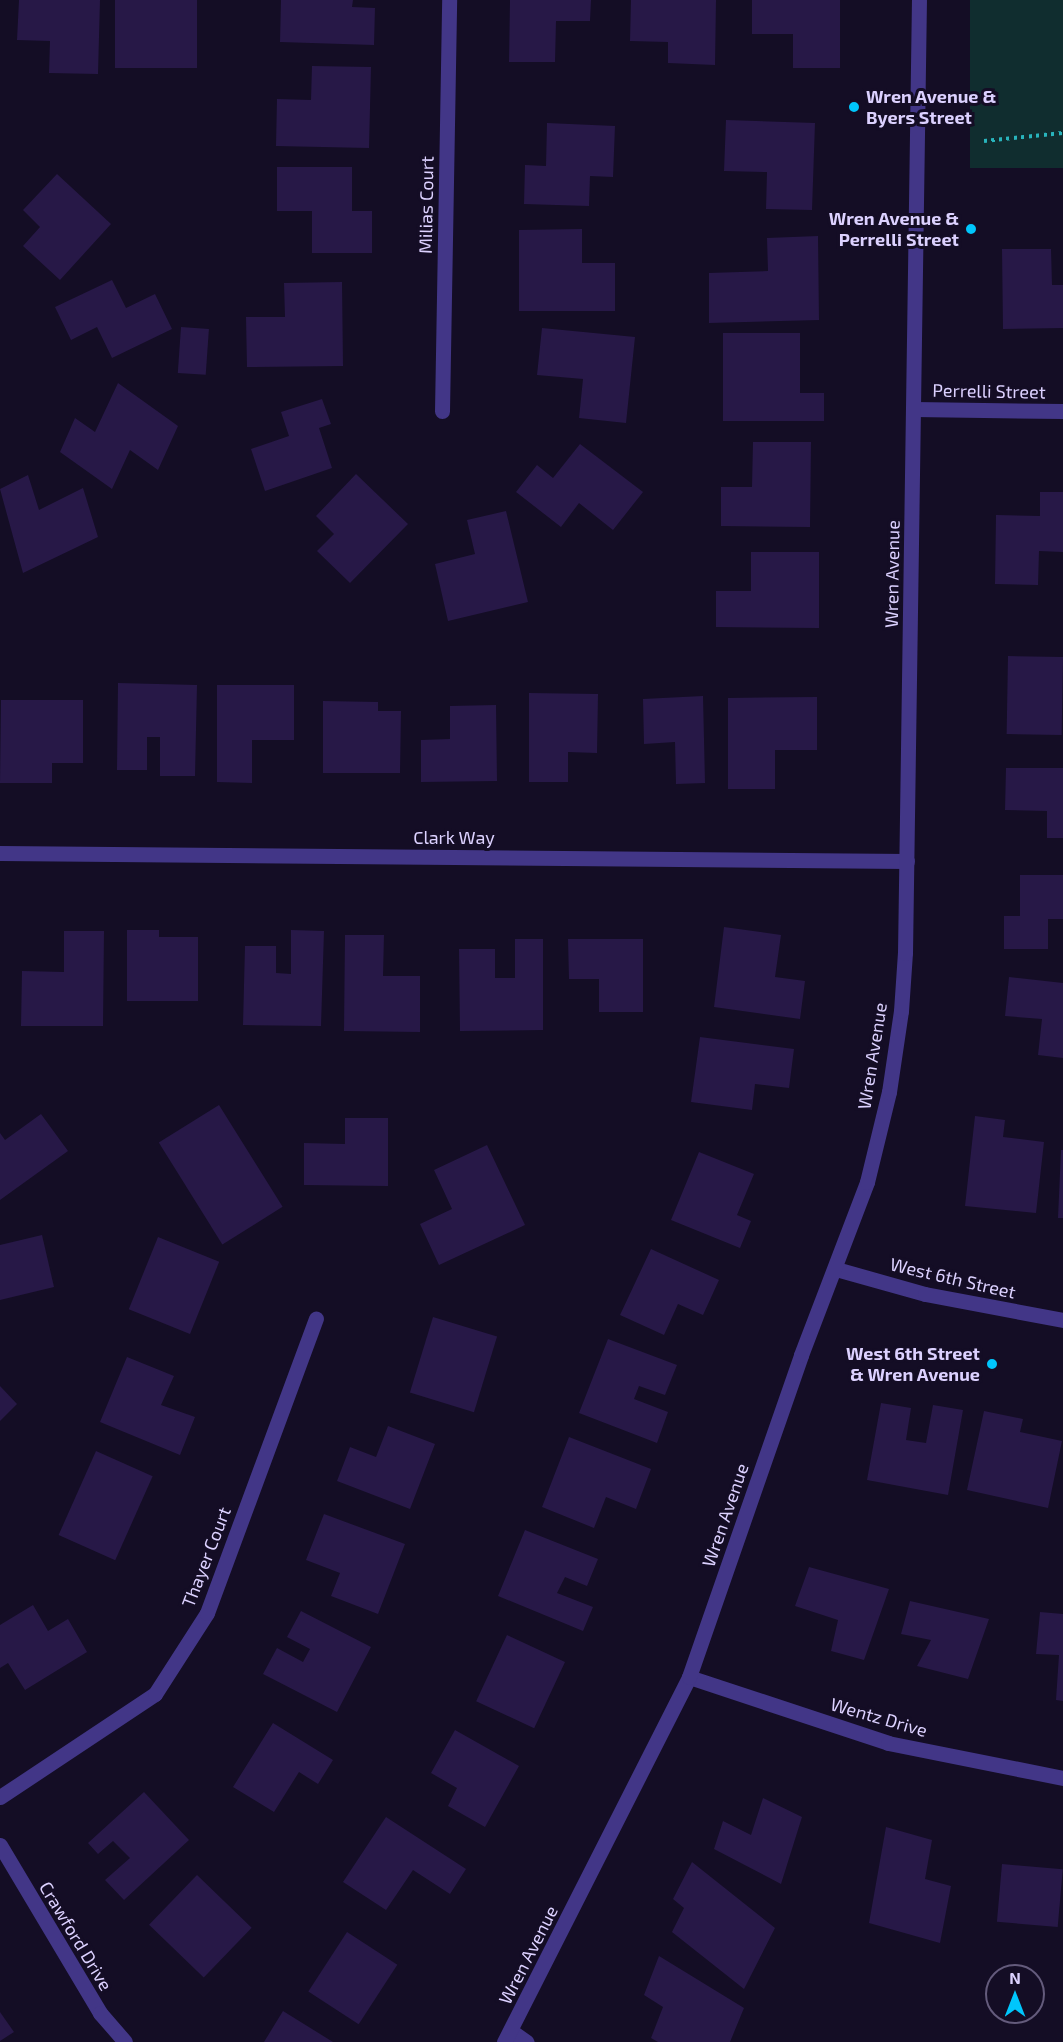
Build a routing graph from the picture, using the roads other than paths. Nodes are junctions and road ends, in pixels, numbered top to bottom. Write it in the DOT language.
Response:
graph roads {
  1 [pos="449,0"];
  2 [pos="919,0"];
  3 [pos="914,409"];
  4 [pos="442,411"];
  5 [pos="1063,411"];
  6 [pos="0,853"];
  7 [pos="907,861"];
  8 [pos="836,1269"];
  9 [pos="316,1318"];
  10 [pos="1063,1320"];
  11 [pos="689,1677"];
  12 [pos="1063,1778"];
  13 [pos="0,1797"];
  14 [pos="0,1845"];
  15 [pos="508,2036"];
  16 [pos="125,2042"];
  17 [pos="527,2042"];
  1 -- 4 [label="street, Milias Court"];
  2 -- 3 [label="street, Wren Avenue"];
  3 -- 5 [label="street, Perrelli Street"];
  3 -- 7 [label="street, Wren Avenue"];
  6 -- 7 [label="street, Clark Way"];
  7 -- 8 [label="street, Wren Avenue"];
  8 -- 10 [label="street, West 6th Street"];
  8 -- 11 [label="street, Wren Avenue"];
  9 -- 13 [label="street, Thayer Court"];
  11 -- 12 [label="street, Wentz Drive"];
  11 -- 15 [label="street, Wren Avenue"];
  14 -- 16 [label="street, Crawford Drive"];
  15 -- 17 [label="street"];
}
